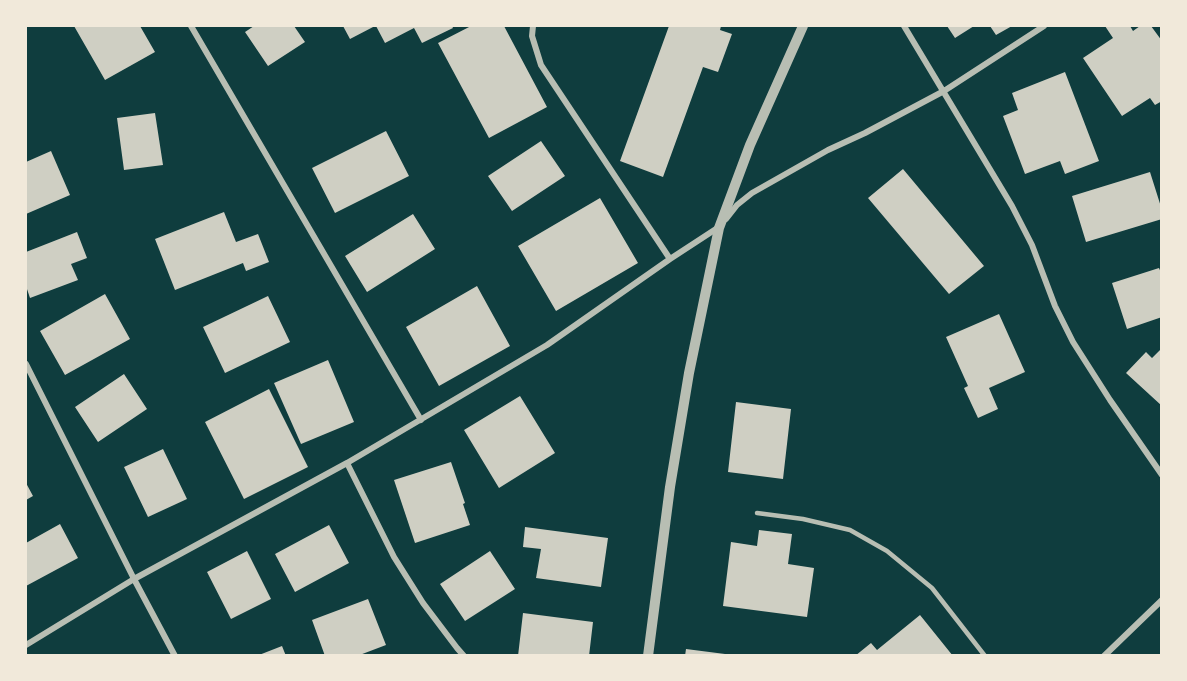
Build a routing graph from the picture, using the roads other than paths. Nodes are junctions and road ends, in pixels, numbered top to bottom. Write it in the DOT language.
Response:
graph roads {
  1 [pos="191,26"];
  2 [pos="533,26"];
  3 [pos="803,26"];
  4 [pos="904,26"];
  5 [pos="1044,26"];
  6 [pos="944,91"];
  7 [pos="719,228"];
  8 [pos="670,259"];
  9 [pos="26,364"];
  10 [pos="421,420"];
  11 [pos="347,463"];
  12 [pos="1161,475"];
  13 [pos="757,513"];
  14 [pos="134,579"];
  15 [pos="1161,600"];
  16 [pos="26,645"];
  17 [pos="175,656"];
  18 [pos="464,656"];
  19 [pos="648,656"];
  20 [pos="985,656"];
  21 [pos="1104,656"];
  1 -- 10 [label="street"];
  2 -- 8 [label="street"];
  3 -- 7 [label="street"];
  4 -- 6 [label="street"];
  5 -- 6 [label="street"];
  6 -- 7 [label="street"];
  6 -- 12 [label="street"];
  7 -- 8 [label="street"];
  7 -- 19 [label="street"];
  8 -- 10 [label="street"];
  9 -- 14 [label="street"];
  10 -- 11 [label="street"];
  11 -- 14 [label="street"];
  11 -- 18 [label="street"];
  13 -- 20 [label="lane"];
  14 -- 16 [label="street"];
  14 -- 17 [label="street"];
  15 -- 21 [label="street"];
}
